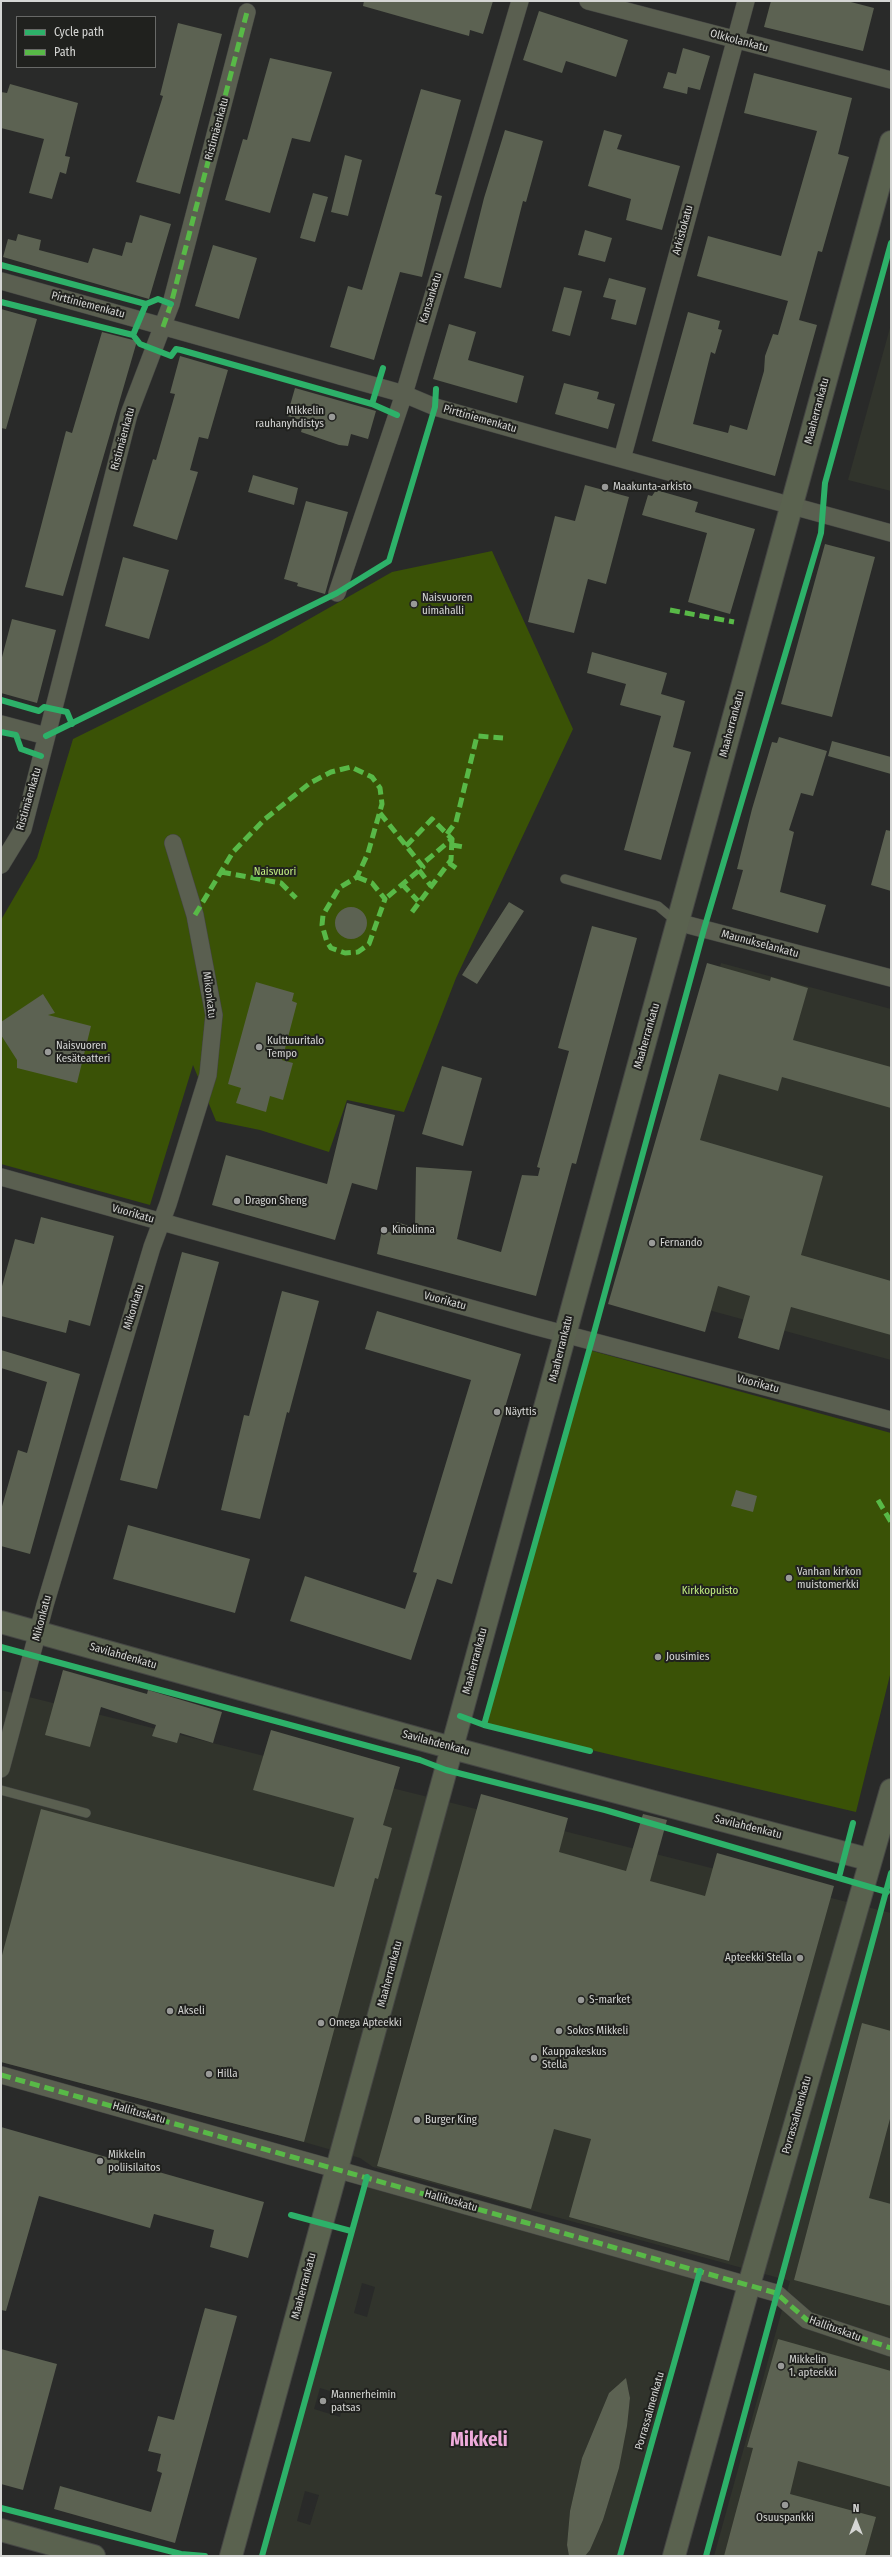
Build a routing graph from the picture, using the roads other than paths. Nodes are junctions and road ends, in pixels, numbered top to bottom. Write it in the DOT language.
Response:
graph roads {
  1 [pos="520,1"];
  2 [pos="588,1"];
  3 [pos="746,1"];
  4 [pos="247,12"];
  5 [pos="734,40"];
  6 [pos="891,80"];
  7 [pos="891,142"];
  8 [pos="1,281"];
  9 [pos="163,327"];
  10 [pos="404,394"];
  11 [pos="622,458"];
  12 [pos="792,505"];
  13 [pos="891,533"];
  14 [pos="337,593"];
  15 [pos="1,724"];
  16 [pos="46,736"];
  17 [pos="173,843"];
  18 [pos="1,865"];
  19 [pos="566,879"];
  20 [pos="677,922"];
  21 [pos="891,978"];
  22 [pos="1,1177"];
  23 [pos="160,1222"];
  24 [pos="565,1333"];
  25 [pos="891,1420"];
  26 [pos="1,1622"];
  27 [pos="38,1633"];
  28 [pos="452,1748"];
  29 [pos="1,1769"];
  30 [pos="1,1790"];
  31 [pos="891,1790"];
  32 [pos="86,1813"];
  33 [pos="871,1860"];
  34 [pos="1,2075"];
  35 [pos="337,2168"];
  36 [pos="749,2285"];
  37 [pos="891,2348"];
  38 [pos="1,2530"];
  39 [pos="94,2556"];
  40 [pos="231,2556"];
  41 [pos="674,2556"];
  1 -- 10 [label="street, Kansankatu"];
  2 -- 5 [label="street, Olkkolankatu"];
  3 -- 5 [label="street, Arkistokatu"];
  4 -- 9 [label="street, Ristimäenkatu"];
  5 -- 6 [label="street, Olkkolankatu"];
  5 -- 11 [label="street, Arkistokatu"];
  7 -- 12 [label="main road, Maaherrankatu"];
  8 -- 9 [label="street, Pirttiniemenkatu"];
  9 -- 10 [label="street, Pirttiniemenkatu"];
  9 -- 16 [label="street, Ristimäenkatu"];
  10 -- 11 [label="street, Pirttiniemenkatu"];
  10 -- 14 [label="street, Kansankatu"];
  11 -- 12 [label="street, Pirttiniemenkatu"];
  12 -- 13 [label="street, Pirttiniemenkatu"];
  12 -- 20 [label="main road, Maaherrankatu"];
  15 -- 16 [label="street"];
  16 -- 18 [label="street, Ristimäenkatu"];
  17 -- 23 [label="street, Mikonkatu"];
  19 -- 20 [label="lane, Maunukselankatu"];
  20 -- 21 [label="street, Maunukselankatu"];
  20 -- 24 [label="main road, Maaherrankatu"];
  22 -- 23 [label="street, Vuorikatu"];
  23 -- 24 [label="street, Vuorikatu"];
  23 -- 27 [label="street, Mikonkatu"];
  24 -- 25 [label="street, Vuorikatu"];
  24 -- 28 [label="main road, Maaherrankatu"];
  26 -- 27 [label="main road, Savilahdenkatu"];
  27 -- 28 [label="main road, Savilahdenkatu"];
  27 -- 29 [label="street, Mikonkatu"];
  28 -- 33 [label="main road, Savilahdenkatu"];
  28 -- 35 [label="main road, Maaherrankatu"];
  30 -- 32 [label="lane"];
  31 -- 33 [label="main road, Porrassalmenkatu"];
  33 -- 36 [label="main road, Porrassalmenkatu"];
  34 -- 35 [label="street, Hallituskatu"];
  35 -- 36 [label="street, Hallituskatu"];
  35 -- 40 [label="main road, Maaherrankatu"];
  36 -- 37 [label="street, Hallituskatu"];
  36 -- 41 [label="main road, Porrassalmenkatu"];
  38 -- 39 [label="main road"];
}
